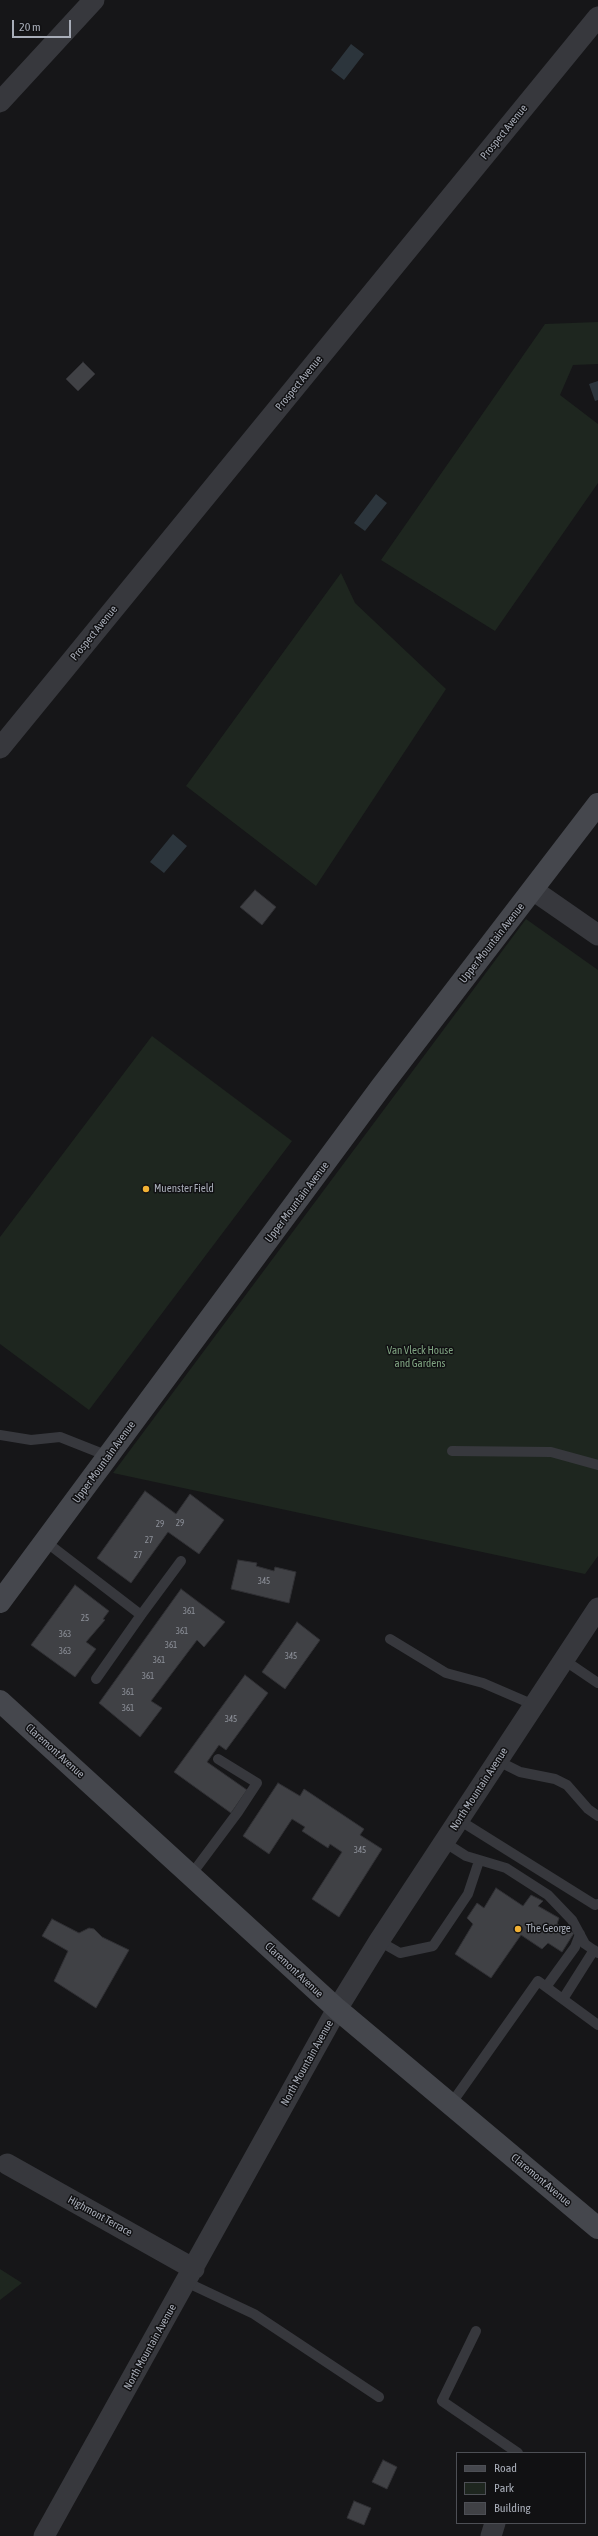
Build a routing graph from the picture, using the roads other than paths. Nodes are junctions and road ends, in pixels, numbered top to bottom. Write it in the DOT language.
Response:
graph roads {
  1 [pos="94,0"];
  2 [pos="598,17"];
  3 [pos="0,102"];
  4 [pos="0,748"];
  5 [pos="598,804"];
  6 [pos="533,890"];
  7 [pos="598,935"];
  8 [pos="0,1435"];
  9 [pos="452,1451"];
  10 [pos="108,1456"];
  11 [pos="598,1465"];
  12 [pos="46,1542"];
  13 [pos="181,1561"];
  14 [pos="0,1602"];
  15 [pos="598,1608"];
  16 [pos="141,1615"];
  17 [pos="390,1639"];
  18 [pos="564,1660"];
  19 [pos="96,1679"];
  20 [pos="598,1684"];
  21 [pos="0,1701"];
  22 [pos="534,1705"];
  23 [pos="218,1759"];
  24 [pos="498,1761"];
  25 [pos="598,1816"];
  26 [pos="459,1820"];
  27 [pos="444,1842"];
  28 [pos="479,1861"];
  29 [pos="191,1875"];
  30 [pos="598,1904"];
  31 [pos="580,1934"];
  32 [pos="379,1941"];
  33 [pos="596,1951"];
  34 [pos="546,1987"];
  35 [pos="563,1999"];
  36 [pos="337,2009"];
  37 [pos="598,2025"];
  38 [pos="451,2104"];
  39 [pos="7,2164"];
  40 [pos="598,2228"];
  41 [pos="190,2275"];
  42 [pos="476,2331"];
  43 [pos="379,2397"];
  44 [pos="517,2452"];
  45 [pos="495,2524"];
  46 [pos="49,2534"];
  47 [pos="491,2536"];
  1 -- 3 [label="street"];
  2 -- 4 [label="street, Prospect Avenue"];
  5 -- 6 [label="street, Upper Mountain Avenue"];
  6 -- 7 [label="street"];
  6 -- 10 [label="street, Upper Mountain Avenue"];
  8 -- 10 [label="lane"];
  9 -- 11 [label="lane"];
  10 -- 12 [label="street, Upper Mountain Avenue"];
  12 -- 14 [label="street, Upper Mountain Avenue"];
  12 -- 16 [label="lane"];
  13 -- 16 [label="lane"];
  15 -- 18 [label="street, North Mountain Avenue"];
  16 -- 19 [label="lane"];
  17 -- 22 [label="lane"];
  18 -- 20 [label="lane"];
  18 -- 22 [label="street, North Mountain Avenue"];
  21 -- 29 [label="street, Claremont Avenue"];
  22 -- 24 [label="street, North Mountain Avenue"];
  23 -- 29 [label="lane"];
  24 -- 25 [label="lane"];
  24 -- 26 [label="street, North Mountain Avenue"];
  26 -- 27 [label="street, North Mountain Avenue"];
  26 -- 30 [label="lane"];
  27 -- 28 [label="lane"];
  27 -- 32 [label="street, North Mountain Avenue"];
  28 -- 31 [label="lane"];
  28 -- 32 [label="lane"];
  29 -- 36 [label="street, Claremont Avenue"];
  31 -- 33 [label="lane"];
  31 -- 34 [label="lane"];
  32 -- 36 [label="street, North Mountain Avenue"];
  33 -- 35 [label="lane"];
  34 -- 35 [label="lane"];
  34 -- 38 [label="lane"];
  35 -- 37 [label="lane"];
  36 -- 38 [label="street, Claremont Avenue"];
  36 -- 41 [label="street, North Mountain Avenue"];
  38 -- 40 [label="street, Claremont Avenue"];
  39 -- 41 [label="street, Highmont Terrace"];
  41 -- 43 [label="lane"];
  41 -- 46 [label="street, North Mountain Avenue"];
  42 -- 44 [label="lane"];
  45 -- 47 [label="street"];
}
